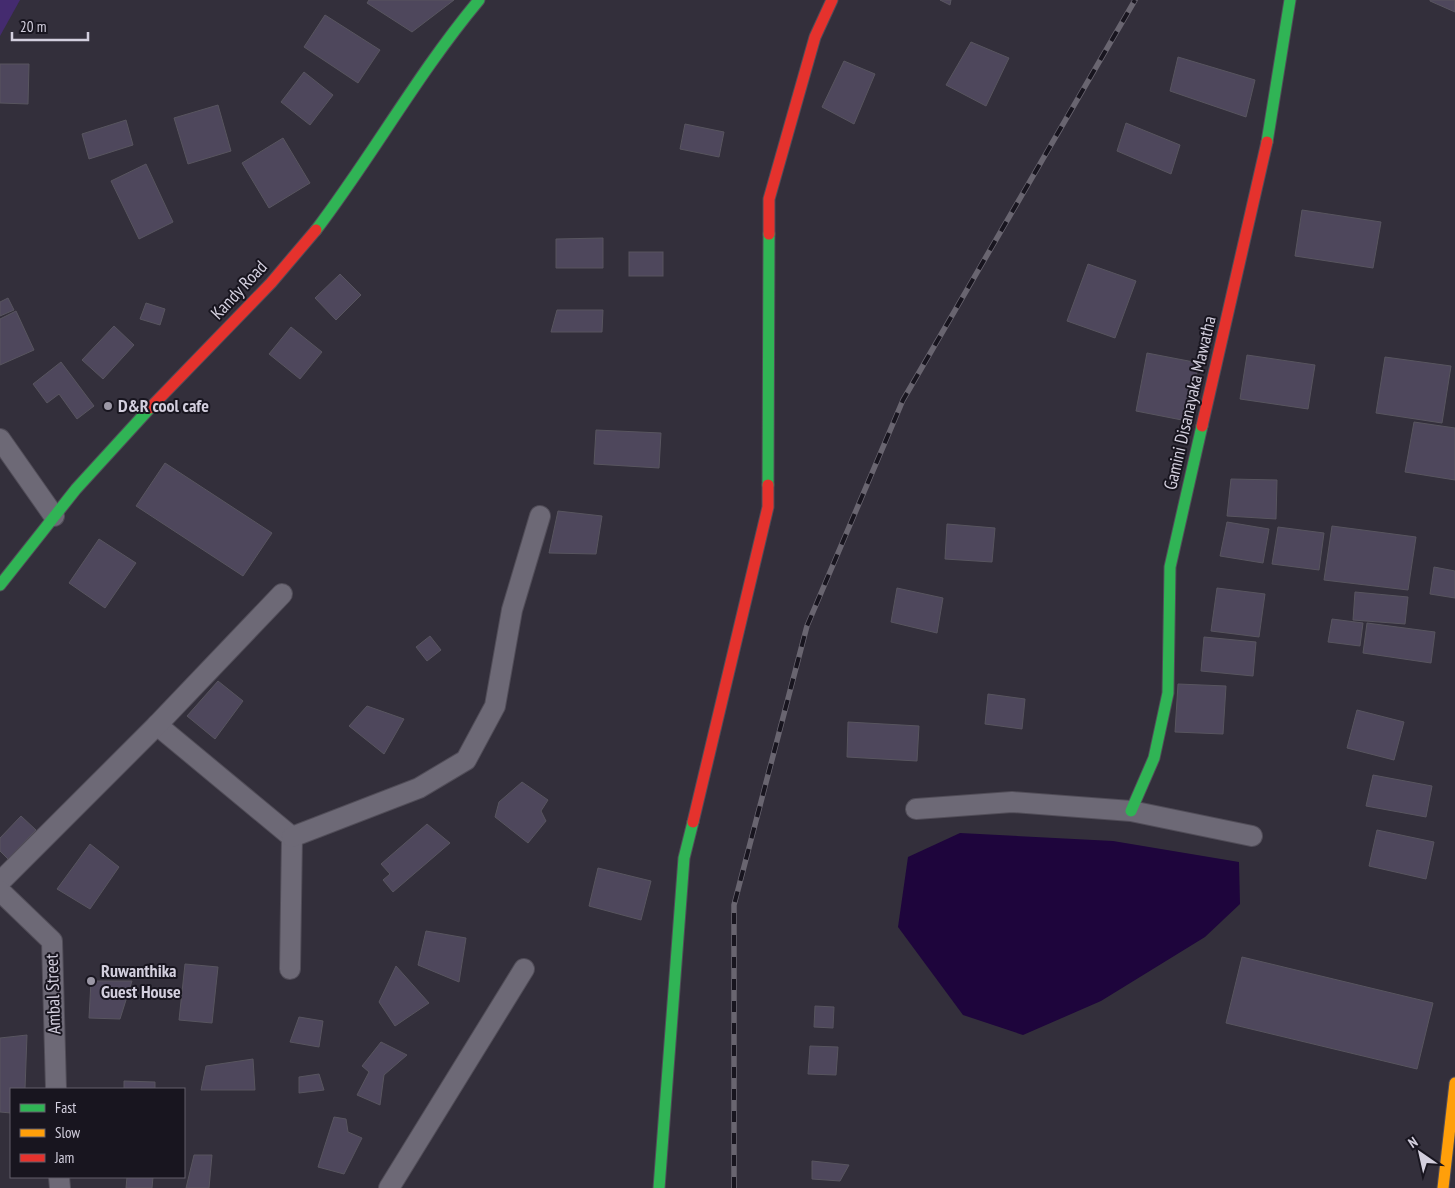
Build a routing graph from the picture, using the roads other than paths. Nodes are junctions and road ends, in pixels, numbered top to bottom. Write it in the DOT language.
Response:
graph roads {
  1 [pos="479,0"];
  2 [pos="832,0"];
  3 [pos="1290,0"];
  4 [pos="0,439"];
  5 [pos="54,516"];
  6 [pos="540,516"];
  7 [pos="0,585"];
  8 [pos="282,594"];
  9 [pos="157,725"];
  10 [pos="916,809"];
  11 [pos="1131,811"];
  12 [pos="1252,836"];
  13 [pos="292,837"];
  14 [pos="0,882"];
  15 [pos="0,891"];
  16 [pos="290,969"];
  17 [pos="524,969"];
  18 [pos="1455,1083"];
  19 [pos="56,1088"];
  20 [pos="392,1187"];
  21 [pos="659,1188"];
  22 [pos="1443,1188"];
  1 -- 5 [label="main road, Kandy Road"];
  2 -- 21 [label="main road"];
  3 -- 11 [label="main road, Gamini Disanayaka Mawatha"];
  4 -- 5 [label="street"];
  5 -- 7 [label="main road, Kandy Road"];
  6 -- 13 [label="street"];
  8 -- 9 [label="street"];
  9 -- 13 [label="street"];
  9 -- 14 [label="street"];
  10 -- 11 [label="street"];
  11 -- 12 [label="street"];
  13 -- 16 [label="street"];
  15 -- 19 [label="street, Ambal Street"];
  17 -- 20 [label="street"];
  18 -- 22 [label="main road"];
}
